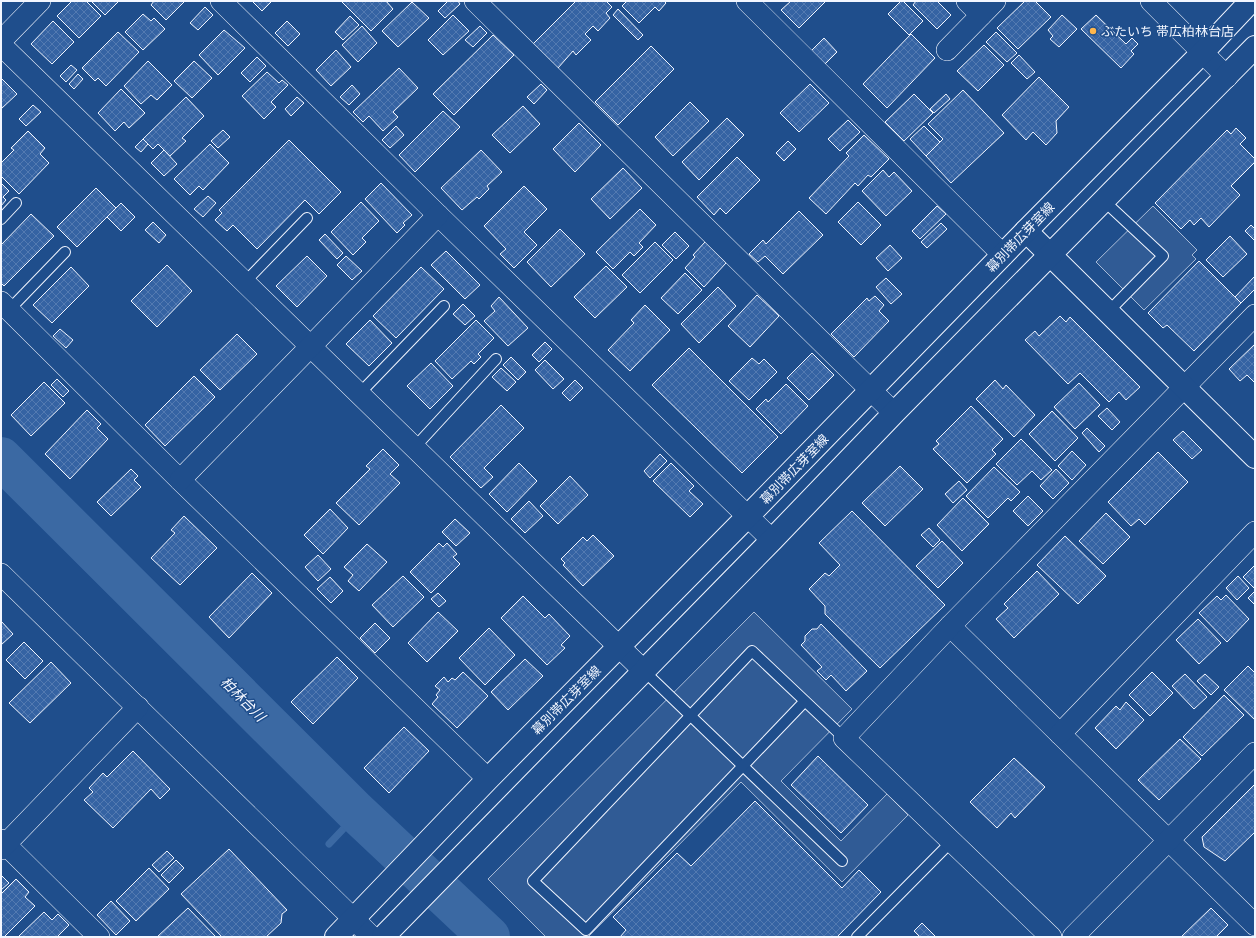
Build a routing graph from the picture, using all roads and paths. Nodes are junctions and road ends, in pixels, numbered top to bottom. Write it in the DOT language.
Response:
graph roads {
  1 [pos="40,1"];
  2 [pos="221,1"];
  3 [pos="475,1"];
  4 [pos="747,1"];
  5 [pos="1151,1"];
  6 [pos="981,6"];
  7 [pos="1251,7"];
  8 [pos="1,41"];
  9 [pos="1,45"];
  10 [pos="1255,47"];
  11 [pos="947,50"];
  12 [pos="1202,53"];
  13 [pos="1227,77"];
  14 [pos="1103,200"];
  15 [pos="16,203"];
  16 [pos="438,215"];
  17 [pos="1,218"];
  18 [pos="307,218"];
  19 [pos="1026,231"];
  20 [pos="65,252"];
  21 [pos="1050,254"];
  22 [pos="1003,255"];
  23 [pos="245,282"];
  24 [pos="5,306"];
  25 [pos="444,306"];
  26 [pos="1108,312"];
  27 [pos="1255,315"];
  28 [pos="311,346"];
  29 [pos="496,359"];
  30 [pos="1184,387"];
  31 [pos="871,389"];
  32 [pos="360,394"];
  33 [pos="894,413"];
  34 [pos="414,447"];
  35 [pos="1255,457"];
  36 [pos="180,480"];
  37 [pos="747,517"];
  38 [pos="1255,532"];
  39 [pos="772,540"];
  40 [pos="1,574"];
  41 [pos="950,626"];
  42 [pos="619,646"];
  43 [pos="644,671"];
  44 [pos="805,701"];
  45 [pos="138,706"];
  46 [pos="691,715"];
  47 [pos="1060,734"];
  48 [pos="844,738"];
  49 [pos="1255,753"];
  50 [pos="743,766"];
  51 [pos="488,779"];
  52 [pos="1169,839"];
  53 [pos="952,841"];
  54 [pos="3,844"];
  55 [pos="842,861"];
  56 [pos="354,920"];
  57 [pos="1255,925"];
  58 [pos="590,934"];
  59 [pos="99,937"];
  60 [pos="336,937"];
  61 [pos="372,937"];
  62 [pos="383,937"];
  63 [pos="857,937"];
  64 [pos="1051,937"];
  65 [pos="1073,937"];
  1 -- 8 [label="street"];
  2 -- 16 [label="street"];
  3 -- 31 [label="street"];
  4 -- 22 [label="street"];
  5 -- 12 [label="street"];
  6 -- 11 [label="street"];
  7 -- 12 [label="main road, 幕別帯広芽室線"];
  9 -- 23 [label="street"];
  10 -- 13 [label="main road"];
  12 -- 13 [label="street"];
  12 -- 19 [label="main road, 幕別帯広芽室線"];
  13 -- 14 [label="main road"];
  14 -- 21 [label="main road"];
  14 -- 26 [label="lane"];
  15 -- 17 [label="lane"];
  16 -- 28 [label="street"];
  16 -- 37 [label="street"];
  18 -- 23 [label="lane"];
  19 -- 21 [label="main road"];
  19 -- 22 [label="main road, 幕別帯広芽室線"];
  20 -- 24 [label="lane"];
  21 -- 26 [label="main road"];
  21 -- 33 [label="main road"];
  22 -- 31 [label="main road, 幕別帯広芽室線"];
  23 -- 28 [label="street"];
  24 -- 36 [label="street"];
  25 -- 32 [label="lane"];
  26 -- 30 [label="main road"];
  27 -- 30 [label="street"];
  28 -- 32 [label="street"];
  28 -- 36 [label="street"];
  29 -- 34 [label="lane"];
  30 -- 35 [label="main road"];
  30 -- 41 [label="street"];
  31 -- 33 [label="street"];
  31 -- 37 [label="main road, 幕別帯広芽室線"];
  32 -- 34 [label="street"];
  33 -- 39 [label="main road"];
  34 -- 42 [label="street"];
  36 -- 51 [label="street"];
  37 -- 39 [label="street"];
  37 -- 42 [label="main road, 幕別帯広芽室線"];
  38 -- 47 [label="street"];
  39 -- 43 [label="main road"];
  40 -- 45 [label="street"];
  41 -- 47 [label="street"];
  41 -- 48 [label="street"];
  42 -- 43 [label="street"];
  42 -- 51 [label="main road, 幕別帯広芽室線"];
  43 -- 46 [label="lane"];
  43 -- 62 [label="main road"];
  44 -- 46 [label="lane"];
  44 -- 48 [label="lane"];
  44 -- 50 [label="lane"];
  45 -- 54 [label="street"];
  45 -- 56 [label="street"];
  46 -- 50 [label="lane"];
  46 -- 58 [label="lane"];
  47 -- 52 [label="street"];
  48 -- 53 [label="street"];
  49 -- 52 [label="street"];
  50 -- 55 [label="lane"];
  50 -- 58 [label="lane"];
  51 -- 56 [label="main road, 幕別帯広芽室線"];
  52 -- 57 [label="street"];
  52 -- 65 [label="street"];
  53 -- 63 [label="lane"];
  53 -- 64 [label="street"];
  54 -- 59 [label="street"];
  56 -- 60 [label="main road, 幕別帯広芽室線"];
  56 -- 61 [label="street"];
}
